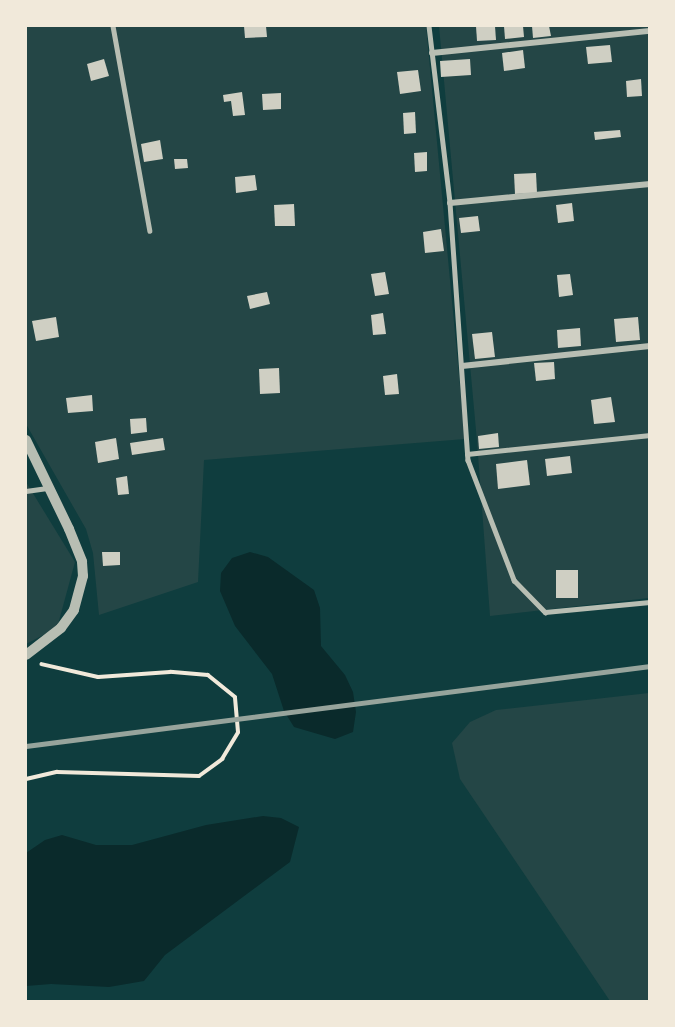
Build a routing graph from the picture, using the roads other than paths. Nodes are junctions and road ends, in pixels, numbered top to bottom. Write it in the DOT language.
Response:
graph roads {
  1 [pos="113,26"];
  2 [pos="429,26"];
  3 [pos="650,31"];
  4 [pos="432,53"];
  5 [pos="650,184"];
  6 [pos="450,203"];
  7 [pos="150,231"];
  8 [pos="650,346"];
  9 [pos="462,366"];
  10 [pos="650,435"];
  11 [pos="26,440"];
  12 [pos="467,454"];
  13 [pos="48,488"];
  14 [pos="26,490"];
  15 [pos="650,602"];
  16 [pos="26,655"];
  1 -- 7 [label="lane"];
  2 -- 4 [label="lane"];
  3 -- 4 [label="street"];
  4 -- 6 [label="lane"];
  5 -- 6 [label="street"];
  6 -- 9 [label="lane"];
  8 -- 9 [label="street"];
  9 -- 12 [label="lane"];
  10 -- 12 [label="lane"];
  11 -- 13 [label="street"];
  12 -- 15 [label="lane"];
  13 -- 14 [label="lane"];
  13 -- 16 [label="street"];
}
